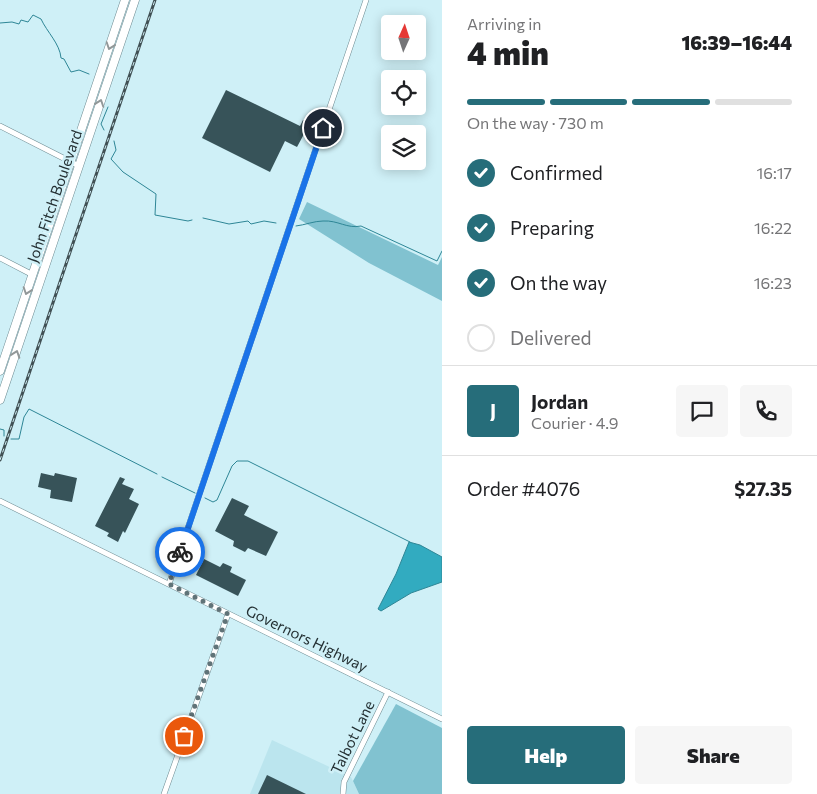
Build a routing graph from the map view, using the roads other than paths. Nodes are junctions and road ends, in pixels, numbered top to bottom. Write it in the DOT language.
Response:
graph roads {
  1 [pos="125,0"];
  2 [pos="135,0"];
  3 [pos="366,0"];
  4 [pos="0,126"];
  5 [pos="71,162"];
  6 [pos="79,166"];
  7 [pos="0,258"];
  8 [pos="32,275"];
  9 [pos="0,372"];
  10 [pos="0,400"];
  11 [pos="0,501"];
  12 [pos="169,584"];
  13 [pos="228,614"];
  14 [pos="388,692"];
  15 [pos="442,719"];
  16 [pos="164,794"];
  17 [pos="344,794"];
  1 -- 5 [label="highway, John Fitch Boulevard, one-way"];
  6 -- 2 [label="highway, John Fitch Boulevard, one-way"];
  3 -- 12 [label="street"];
  4 -- 5 [label="street"];
  5 -- 6 [label="street"];
  5 -- 8 [label="highway, John Fitch Boulevard"];
  10 -- 6 [label="highway, John Fitch Boulevard, one-way"];
  7 -- 8 [label="street"];
  8 -- 9 [label="highway, John Fitch Boulevard, one-way"];
  11 -- 12 [label="street, Governors Highway"];
  12 -- 13 [label="street, Governors Highway"];
  13 -- 14 [label="street, Governors Highway"];
  13 -- 16 [label="street"];
  14 -- 15 [label="street, Governors Highway"];
  14 -- 17 [label="street, Talbot Lane"];
}
